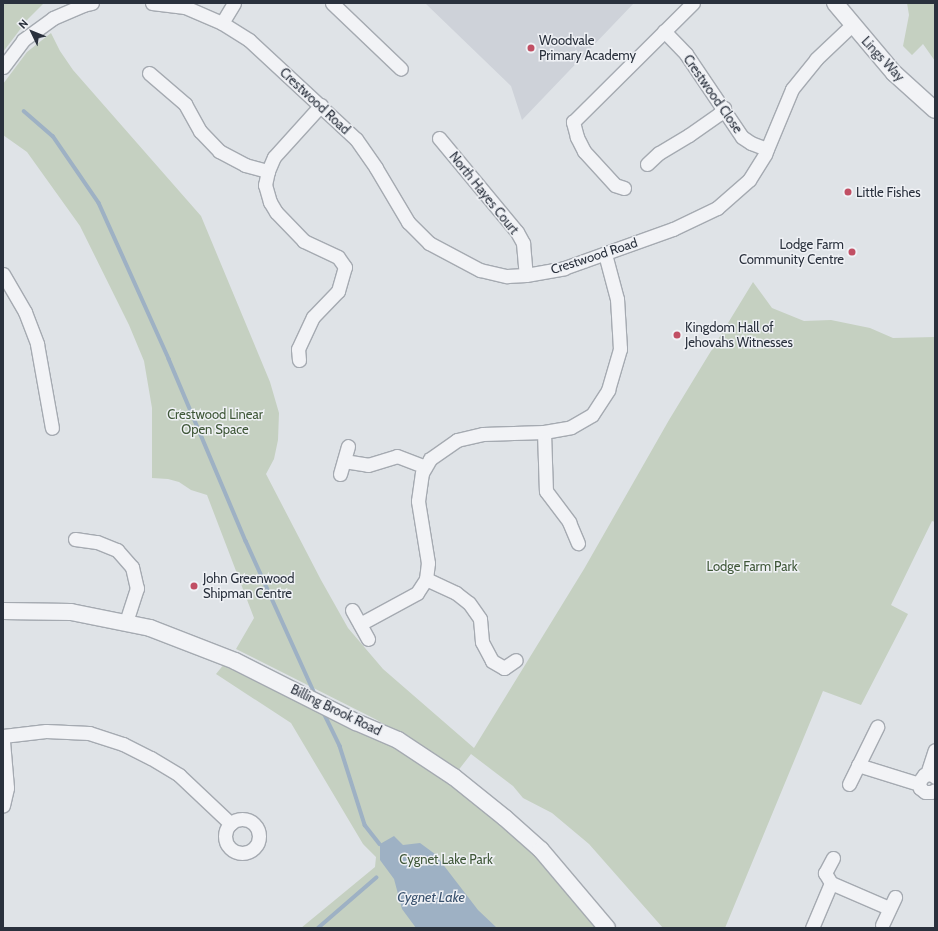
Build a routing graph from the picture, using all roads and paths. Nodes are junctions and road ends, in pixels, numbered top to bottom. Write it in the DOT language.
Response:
graph roads {
  1 [pos="152,3"];
  2 [pos="234,3"];
  3 [pos="332,3"];
  4 [pos="693,3"];
  5 [pos="835,3"];
  6 [pos="86,4"];
  7 [pos="222,23"];
  8 [pos="852,25"];
  9 [pos="664,31"];
  10 [pos="3,67"];
  11 [pos="401,68"];
  12 [pos="149,73"];
  13 [pos="321,105"];
  14 [pos="724,108"];
  15 [pos="935,110"];
  16 [pos="439,138"];
  17 [pos="767,149"];
  18 [pos="647,164"];
  19 [pos="268,171"];
  20 [pos="624,188"];
  21 [pos="605,254"];
  22 [pos="3,274"];
  23 [pos="526,275"];
  24 [pos="299,360"];
  25 [pos="52,428"];
  26 [pos="544,432"];
  27 [pos="348,446"];
  28 [pos="344,461"];
  29 [pos="425,467"];
  30 [pos="340,474"];
  31 [pos="75,539"];
  32 [pos="578,544"];
  33 [pos="426,579"];
  34 [pos="352,610"];
  35 [pos="3,611"];
  36 [pos="126,622"];
  37 [pos="360,624"];
  38 [pos="368,639"];
  39 [pos="516,660"];
  40 [pos="877,727"];
  41 [pos="3,736"];
  42 [pos="3,741"];
  43 [pos="935,750"];
  44 [pos="858,765"];
  45 [pos="931,775"];
  46 [pos="849,784"];
  47 [pos="919,784"];
  48 [pos="935,790"];
  49 [pos="3,806"];
  50 [pos="231,824"];
  51 [pos="834,858"];
  52 [pos="831,883"];
  53 [pos="882,925"];
  54 [pos="607,928"];
  55 [pos="812,928"];
  1 -- 7 [label="street, Crestwood Road"];
  2 -- 7 [label="street"];
  3 -- 11 [label="street"];
  4 -- 9 [label="street"];
  5 -- 8 [label="street, Lings Way"];
  6 -- 10 [label="street"];
  7 -- 13 [label="street, Crestwood Road"];
  8 -- 15 [label="street, Lings Way"];
  8 -- 17 [label="street, Crestwood Road"];
  9 -- 14 [label="street, Crestwood Close"];
  9 -- 20 [label="street"];
  12 -- 19 [label="street"];
  13 -- 19 [label="street"];
  13 -- 23 [label="street, Crestwood Road"];
  14 -- 17 [label="street, Crestwood Close"];
  14 -- 18 [label="street"];
  16 -- 23 [label="street, North Hayes Court"];
  17 -- 21 [label="street, Crestwood Road"];
  19 -- 24 [label="street"];
  21 -- 23 [label="street, Crestwood Road"];
  21 -- 26 [label="street"];
  22 -- 25 [label="street"];
  26 -- 29 [label="street"];
  26 -- 32 [label="street"];
  27 -- 28 [label="street"];
  28 -- 29 [label="street"];
  28 -- 30 [label="street"];
  29 -- 33 [label="street"];
  31 -- 36 [label="street"];
  33 -- 37 [label="street"];
  33 -- 39 [label="street"];
  34 -- 37 [label="street"];
  35 -- 36 [label="street, Billing Brook Road"];
  36 -- 54 [label="street, Billing Brook Road"];
  37 -- 38 [label="street"];
  40 -- 44 [label="street"];
  41 -- 50 [label="street"];
  42 -- 49 [label="street"];
  43 -- 45 [label="street"];
  44 -- 46 [label="street"];
  44 -- 47 [label="street"];
  45 -- 47 [label="street"];
  47 -- 48 [label="street"];
  51 -- 52 [label="street"];
  52 -- 53 [label="street"];
  52 -- 55 [label="street"];
}
